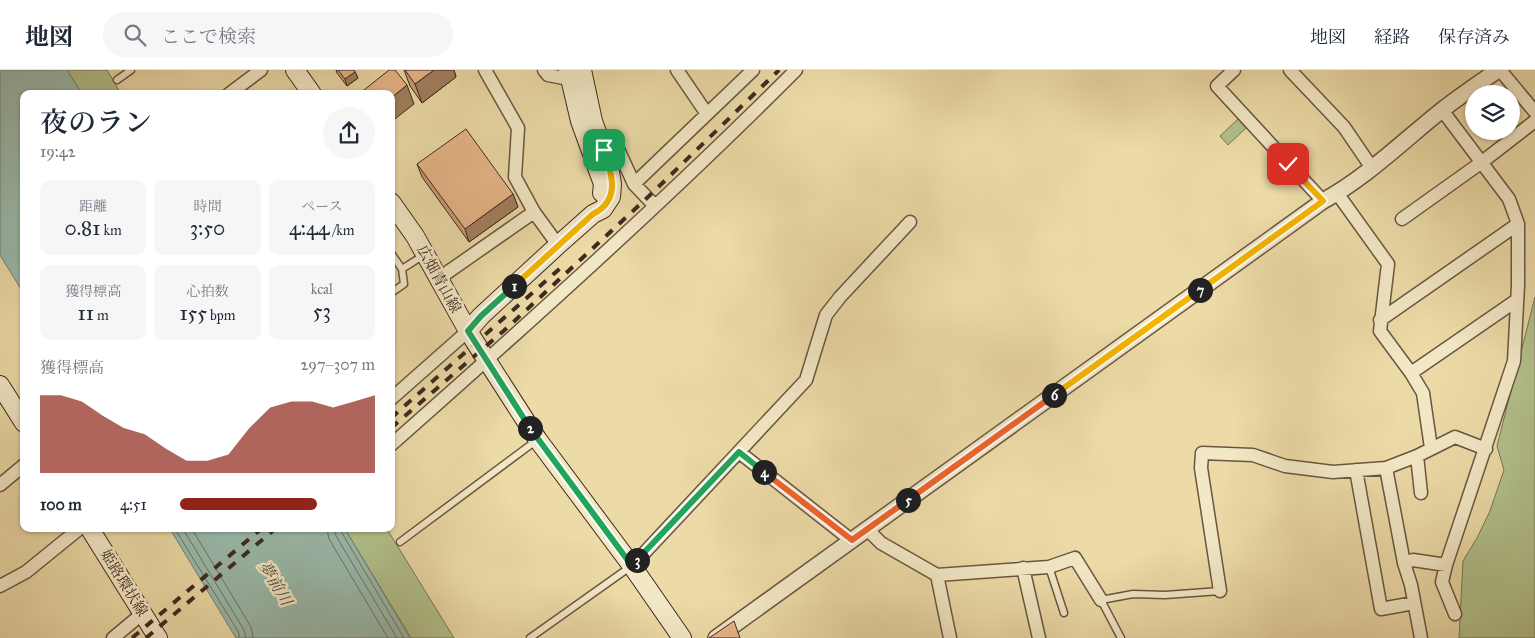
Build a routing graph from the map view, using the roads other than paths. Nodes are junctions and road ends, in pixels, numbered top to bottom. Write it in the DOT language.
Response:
graph roads {
  1 [pos="131,70"];
  2 [pos="261,70"];
  3 [pos="295,70"];
  4 [pos="485,70"];
  5 [pos="544,70"];
  6 [pos="677,70"];
  7 [pos="752,70"];
  8 [pos="796,70"];
  9 [pos="1234,70"];
  10 [pos="1290,70"];
  11 [pos="1499,70"];
  12 [pos="573,73"];
  13 [pos="117,80"];
  14 [pos="234,90"];
  15 [pos="309,90"];
  16 [pos="1442,110"];
  17 [pos="1535,112"];
  18 [pos="707,114"];
  19 [pos="1535,120"];
  20 [pos="603,148"];
  21 [pos="1482,162"];
  22 [pos="1372,168"];
  23 [pos="634,184"];
  24 [pos="1337,193"];
  25 [pos="1323,201"];
  26 [pos="655,206"];
  27 [pos="395,208"];
  28 [pos="534,212"];
  29 [pos="593,214"];
  30 [pos="1402,219"];
  31 [pos="910,222"];
  32 [pos="1518,224"];
  33 [pos="558,245"];
  34 [pos="425,255"];
  35 [pos="395,259"];
  36 [pos="402,269"];
  37 [pos="438,279"];
  38 [pos="395,290"];
  39 [pos="1517,300"];
  40 [pos="1380,320"];
  41 [pos="468,331"];
  42 [pos="487,360"];
  43 [pos="1411,373"];
  44 [pos="0,385"];
  45 [pos="395,395"];
  46 [pos="5,403"];
  47 [pos="20,419"];
  48 [pos="538,440"];
  49 [pos="395,441"];
  50 [pos="1431,448"];
  51 [pos="1486,448"];
  52 [pos="739,452"];
  53 [pos="1417,456"];
  54 [pos="1386,468"];
  55 [pos="20,469"];
  56 [pos="1356,470"];
  57 [pos="0,485"];
  58 [pos="1421,493"];
  59 [pos="867,529"];
  60 [pos="75,532"];
  61 [pos="92,532"];
  62 [pos="852,540"];
  63 [pos="400,542"];
  64 [pos="1404,563"];
  65 [pos="1446,565"];
  66 [pos="632,566"];
  67 [pos="1049,567"];
  68 [pos="1023,568"];
  69 [pos="937,575"];
  70 [pos="0,586"];
  71 [pos="1220,591"];
  72 [pos="1101,600"];
  73 [pos="1414,603"];
  74 [pos="143,613"];
  75 [pos="1064,613"];
  76 [pos="1455,614"];
  77 [pos="114,638"];
  78 [pos="158,638"];
  79 [pos="530,638"];
  80 [pos="682,638"];
  81 [pos="716,638"];
  82 [pos="950,638"];
  83 [pos="1039,638"];
  84 [pos="1121,638"];
  85 [pos="1421,638"];
  1 -- 13 [label="lane"];
  2 -- 14 [label="street"];
  3 -- 15 [label="main road"];
  4 -- 28 [label="street"];
  5 -- 12 [label="street"];
  6 -- 18 [label="street"];
  7 -- 18 [label="street"];
  8 -- 26 [label="street"];
  9 -- 25 [label="street"];
  10 -- 22 [label="street"];
  11 -- 16 [label="street"];
  11 -- 17 [label="street"];
  12 -- 20 [label="main road, 広畑青山線"];
  12 -- 29 [label="main road, 広畑青山線"];
  16 -- 21 [label="street"];
  16 -- 22 [label="street"];
  18 -- 23 [label="street"];
  19 -- 21 [label="street"];
  20 -- 23 [label="street"];
  20 -- 29 [label="main road, 広畑青山線"];
  21 -- 30 [label="street"];
  21 -- 32 [label="street"];
  22 -- 24 [label="street"];
  23 -- 26 [label="street"];
  24 -- 25 [label="street"];
  24 -- 40 [label="street"];
  25 -- 59 [label="street"];
  26 -- 42 [label="street"];
  27 -- 34 [label="main road, 広畑青山線"];
  28 -- 33 [label="street"];
  28 -- 37 [label="street"];
  29 -- 33 [label="main road, 広畑青山線"];
  31 -- 52 [label="street"];
  32 -- 39 [label="street"];
  32 -- 40 [label="street"];
  33 -- 41 [label="main road, 広畑青山線"];
  34 -- 36 [label="lane"];
  34 -- 37 [label="main road, 広畑青山線"];
  35 -- 36 [label="lane"];
  36 -- 38 [label="lane"];
  37 -- 41 [label="main road, 広畑青山線"];
  39 -- 43 [label="street"];
  39 -- 51 [label="street"];
  40 -- 43 [label="street"];
  41 -- 42 [label="main road, 広畑青山線"];
  41 -- 45 [label="street"];
  42 -- 48 [label="main road, 広畑青山線"];
  42 -- 49 [label="street"];
  43 -- 50 [label="street"];
  44 -- 46 [label="main road"];
  46 -- 47 [label="main road"];
  48 -- 63 [label="lane"];
  48 -- 66 [label="main road, 広畑青山線"];
  50 -- 51 [label="street"];
  50 -- 53 [label="street"];
  51 -- 65 [label="street"];
  52 -- 62 [label="street"];
  52 -- 66 [label="street"];
  53 -- 54 [label="street"];
  53 -- 58 [label="street"];
  54 -- 56 [label="street"];
  54 -- 64 [label="street"];
  55 -- 57 [label="street"];
  56 -- 71 [label="street"];
  56 -- 73 [label="street"];
  59 -- 62 [label="street"];
  59 -- 69 [label="street"];
  60 -- 70 [label="street"];
  61 -- 74 [label="main road, 姫路環状線"];
  62 -- 81 [label="street"];
  64 -- 65 [label="street"];
  64 -- 73 [label="street"];
  65 -- 76 [label="street"];
  66 -- 79 [label="lane"];
  66 -- 80 [label="main road, 広畑青山線"];
  67 -- 68 [label="street"];
  67 -- 72 [label="street"];
  67 -- 75 [label="lane"];
  68 -- 69 [label="street"];
  68 -- 83 [label="street"];
  69 -- 82 [label="street"];
  71 -- 72 [label="lane"];
  72 -- 84 [label="lane"];
  73 -- 85 [label="street"];
  74 -- 77 [label="street"];
  74 -- 78 [label="main road, 姫路環状線"];
}
